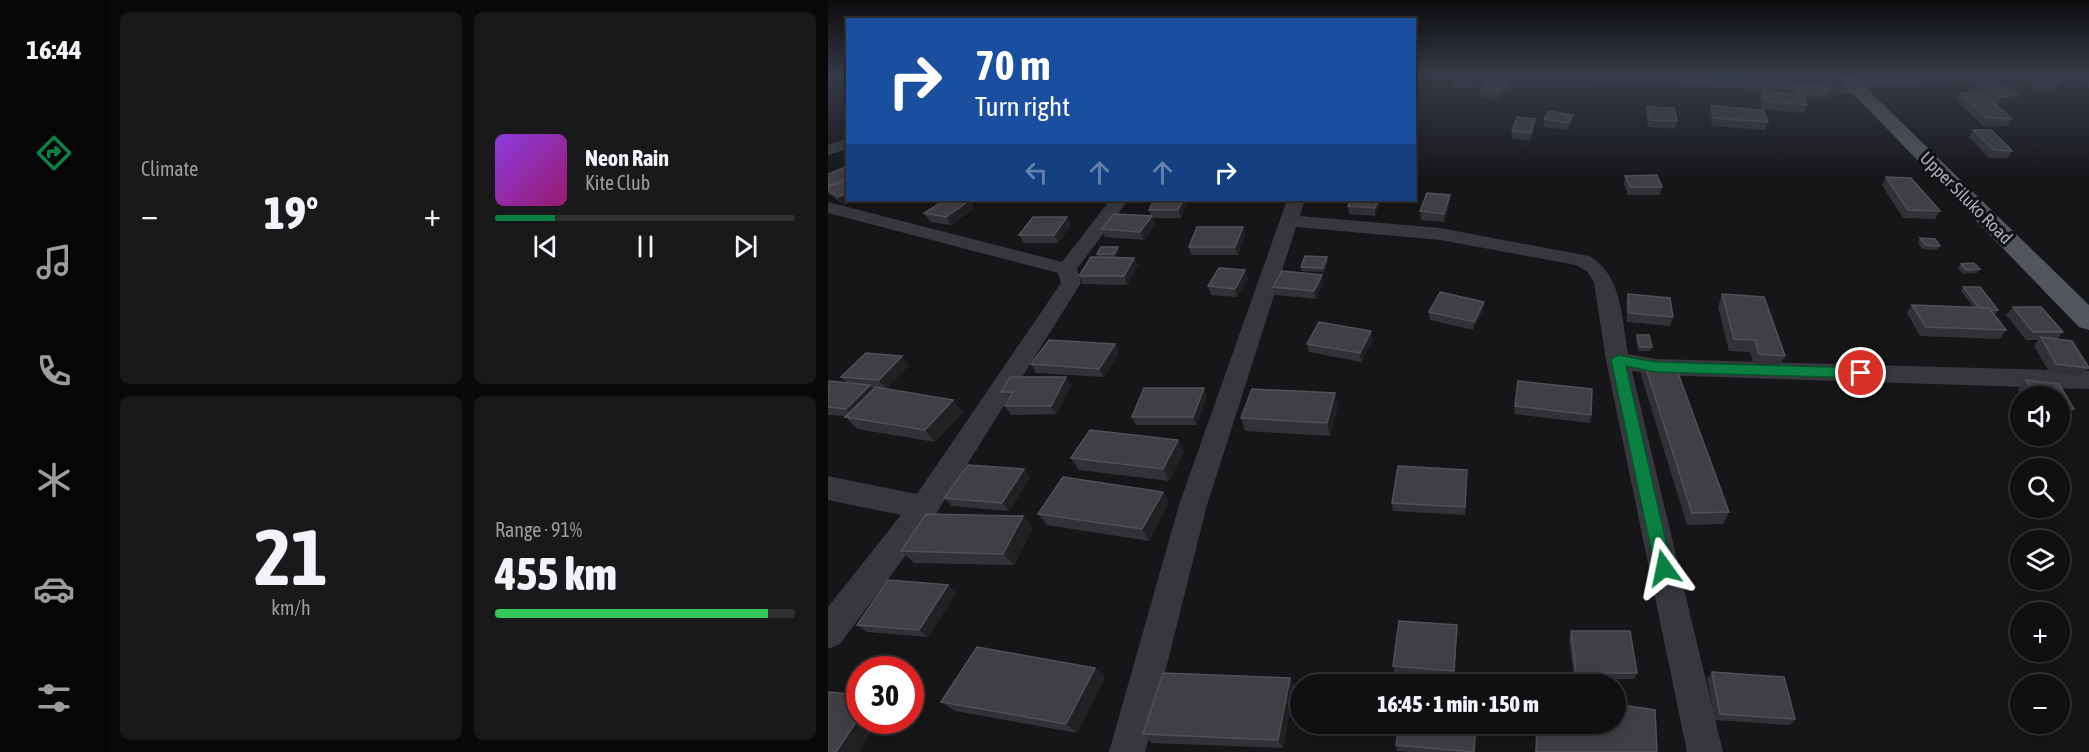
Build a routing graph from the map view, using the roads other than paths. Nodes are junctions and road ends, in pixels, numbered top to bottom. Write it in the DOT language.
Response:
graph roads {
  1 [pos="1879,110"];
  2 [pos="846,144"];
  3 [pos="828,150"];
  4 [pos="1118,201"];
  5 [pos="828,207"];
  6 [pos="1292,210"];
  7 [pos="1067,269"];
  8 [pos="2084,311"];
  9 [pos="1618,360"];
  10 [pos="2089,380"];
  11 [pos="828,489"];
  12 [pos="924,508"];
  13 [pos="828,633"];
  14 [pos="1126,752"];
  15 [pos="1705,752"];
  1 -- 8 [label="main road, Upper Siluko Road"];
  2 -- 3 [label="street"];
  4 -- 7 [label="street"];
  5 -- 7 [label="street"];
  6 -- 9 [label="street"];
  6 -- 14 [label="street"];
  7 -- 12 [label="street"];
  9 -- 10 [label="street"];
  9 -- 15 [label="street"];
  11 -- 12 [label="street"];
  12 -- 13 [label="street"];
}
